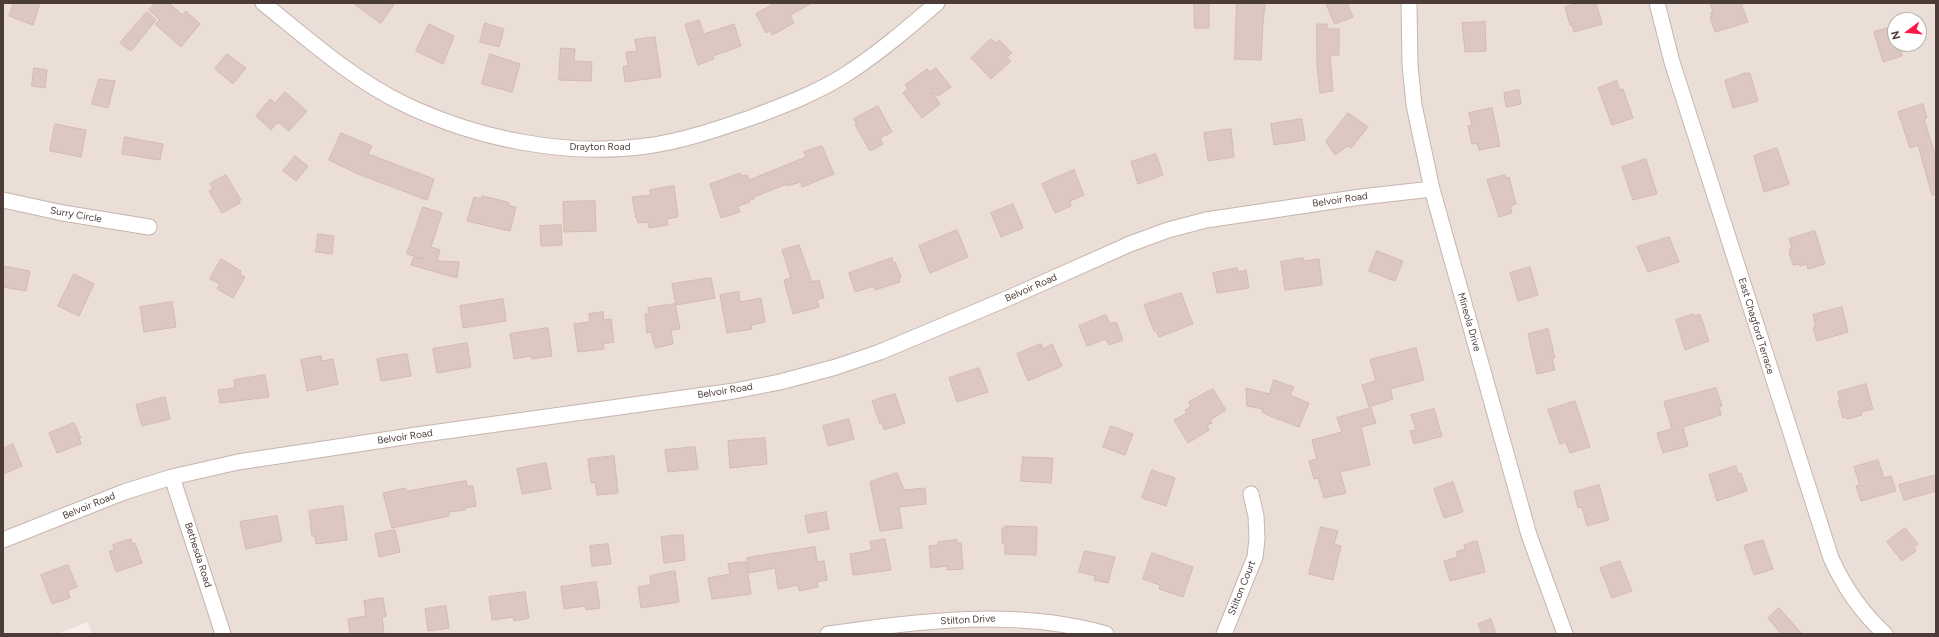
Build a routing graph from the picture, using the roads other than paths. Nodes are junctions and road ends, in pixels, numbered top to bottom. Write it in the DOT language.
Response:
graph roads {
  1 [pos="263,3"];
  2 [pos="937,3"];
  3 [pos="1409,3"];
  4 [pos="1657,3"];
  5 [pos="1432,189"];
  6 [pos="3,200"];
  7 [pos="149,227"];
  8 [pos="172,477"];
  9 [pos="1251,494"];
  10 [pos="3,540"];
  11 [pos="224,634"];
  12 [pos="828,634"];
  13 [pos="1106,634"];
  14 [pos="1224,634"];
  15 [pos="1565,634"];
  16 [pos="1885,634"];
  1 -- 2 [label="street, Drayton Road"];
  3 -- 5 [label="street, Mineola Drive"];
  4 -- 16 [label="street, East Chagford Terrace"];
  5 -- 8 [label="street, Belvoir Road"];
  5 -- 15 [label="street, Mineola Drive"];
  6 -- 7 [label="street, Surry Circle"];
  8 -- 10 [label="street, Belvoir Road"];
  8 -- 11 [label="street, Bethesda Road"];
  9 -- 14 [label="street, Stilton Court"];
  12 -- 13 [label="street, Stilton Drive"];
}
